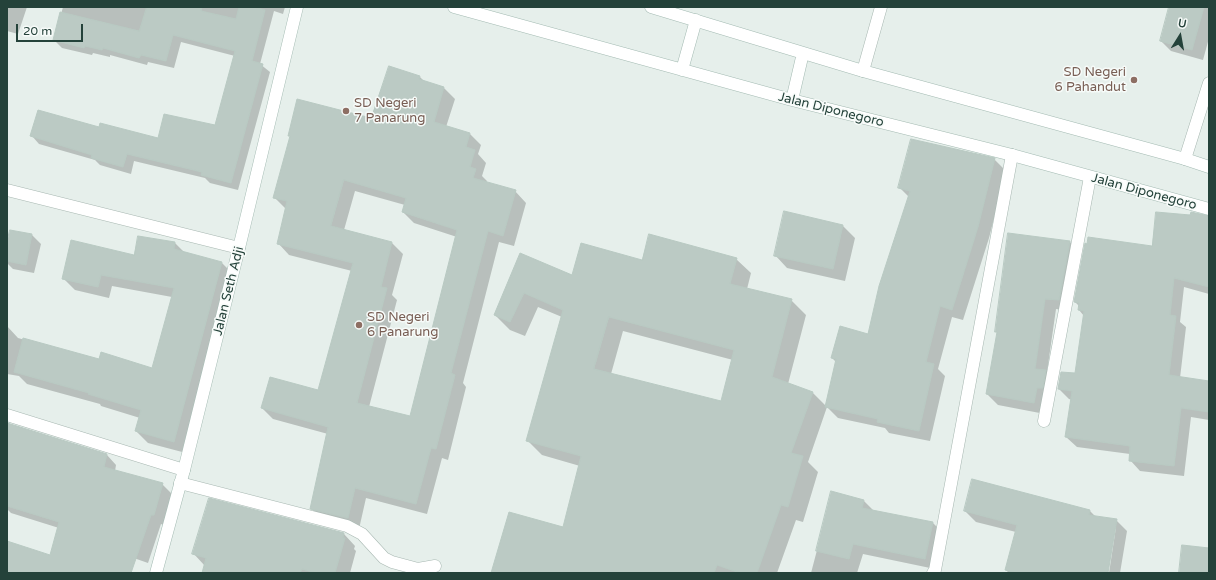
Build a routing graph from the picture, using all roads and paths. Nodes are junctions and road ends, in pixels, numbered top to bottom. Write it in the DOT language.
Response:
graph roads {
  1 [pos="297,7"];
  2 [pos="454,7"];
  3 [pos="651,7"];
  4 [pos="881,7"];
  5 [pos="696,20"];
  6 [pos="803,53"];
  7 [pos="682,70"];
  8 [pos="863,71"];
  9 [pos="1209,83"];
  10 [pos="792,100"];
  11 [pos="1012,156"];
  12 [pos="1184,159"];
  13 [pos="1209,167"];
  14 [pos="1090,177"];
  15 [pos="7,190"];
  16 [pos="1209,209"];
  17 [pos="240,248"];
  18 [pos="7,415"];
  19 [pos="1044,421"];
  20 [pos="184,470"];
  21 [pos="180,483"];
  22 [pos="435,566"];
  23 [pos="156,573"];
  24 [pos="933,573"];
  1 -- 17 [label="street, Jalan Seth Adji"];
  2 -- 7 [label="street, Jalan Diponegoro"];
  3 -- 5 [label="street"];
  4 -- 8 [label="street"];
  5 -- 6 [label="street"];
  5 -- 7 [label="street"];
  6 -- 8 [label="street"];
  6 -- 10 [label="street"];
  7 -- 10 [label="street, Jalan Diponegoro"];
  8 -- 12 [label="street"];
  9 -- 12 [label="street"];
  10 -- 11 [label="street, Jalan Diponegoro"];
  11 -- 14 [label="street, Jalan Diponegoro"];
  11 -- 24 [label="street"];
  12 -- 13 [label="street"];
  14 -- 16 [label="street, Jalan Diponegoro"];
  14 -- 19 [label="street"];
  15 -- 17 [label="street"];
  17 -- 20 [label="street, Jalan Seth Adji"];
  18 -- 20 [label="street"];
  20 -- 21 [label="street, Jalan Seth Adji"];
  21 -- 22 [label="street"];
  21 -- 23 [label="street, Jalan Seth Adji"];
}
